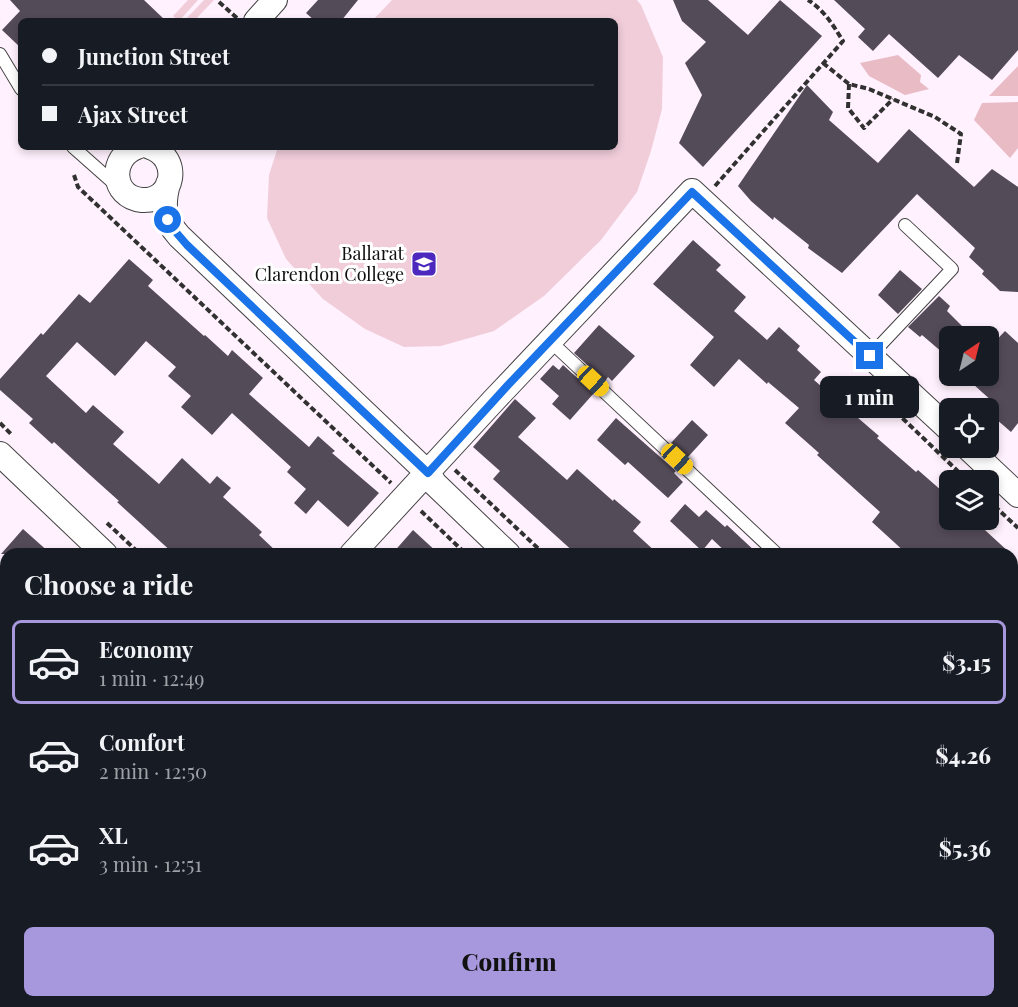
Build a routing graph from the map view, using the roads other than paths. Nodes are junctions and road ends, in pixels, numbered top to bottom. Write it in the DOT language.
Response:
graph roads {
  1 [pos="275,0"];
  2 [pos="259,18"];
  3 [pos="0,54"];
  4 [pos="18,84"];
  5 [pos="76,150"];
  6 [pos="156,150"];
  7 [pos="129,151"];
  8 [pos="85,158"];
  9 [pos="168,166"];
  10 [pos="129,195"];
  11 [pos="905,225"];
  12 [pos="187,245"];
  13 [pos="550,341"];
  14 [pos="870,356"];
  15 [pos="939,420"];
  16 [pos="0,454"];
  17 [pos="979,458"];
  18 [pos="428,473"];
  19 [pos="1018,495"];
  20 [pos="99,548"];
  21 [pos="358,548"];
  22 [pos="502,548"];
  23 [pos="771,548"];
  1 -- 2 [label="street"];
  3 -- 4 [label="lane"];
  5 -- 8 [label="lane"];
  6 -- 9 [label="street"];
  7 -- 8 [label="lane"];
  7 -- 10 [label="street"];
  8 -- 10 [label="lane"];
  9 -- 10 [label="street"];
  9 -- 12 [label="street"];
  10 -- 12 [label="street"];
  11 -- 14 [label="lane"];
  12 -- 18 [label="street"];
  13 -- 14 [label="street"];
  13 -- 18 [label="street"];
  13 -- 23 [label="lane"];
  14 -- 15 [label="street"];
  16 -- 20 [label="street"];
  17 -- 19 [label="street"];
  18 -- 21 [label="street"];
  18 -- 22 [label="street"];
}
